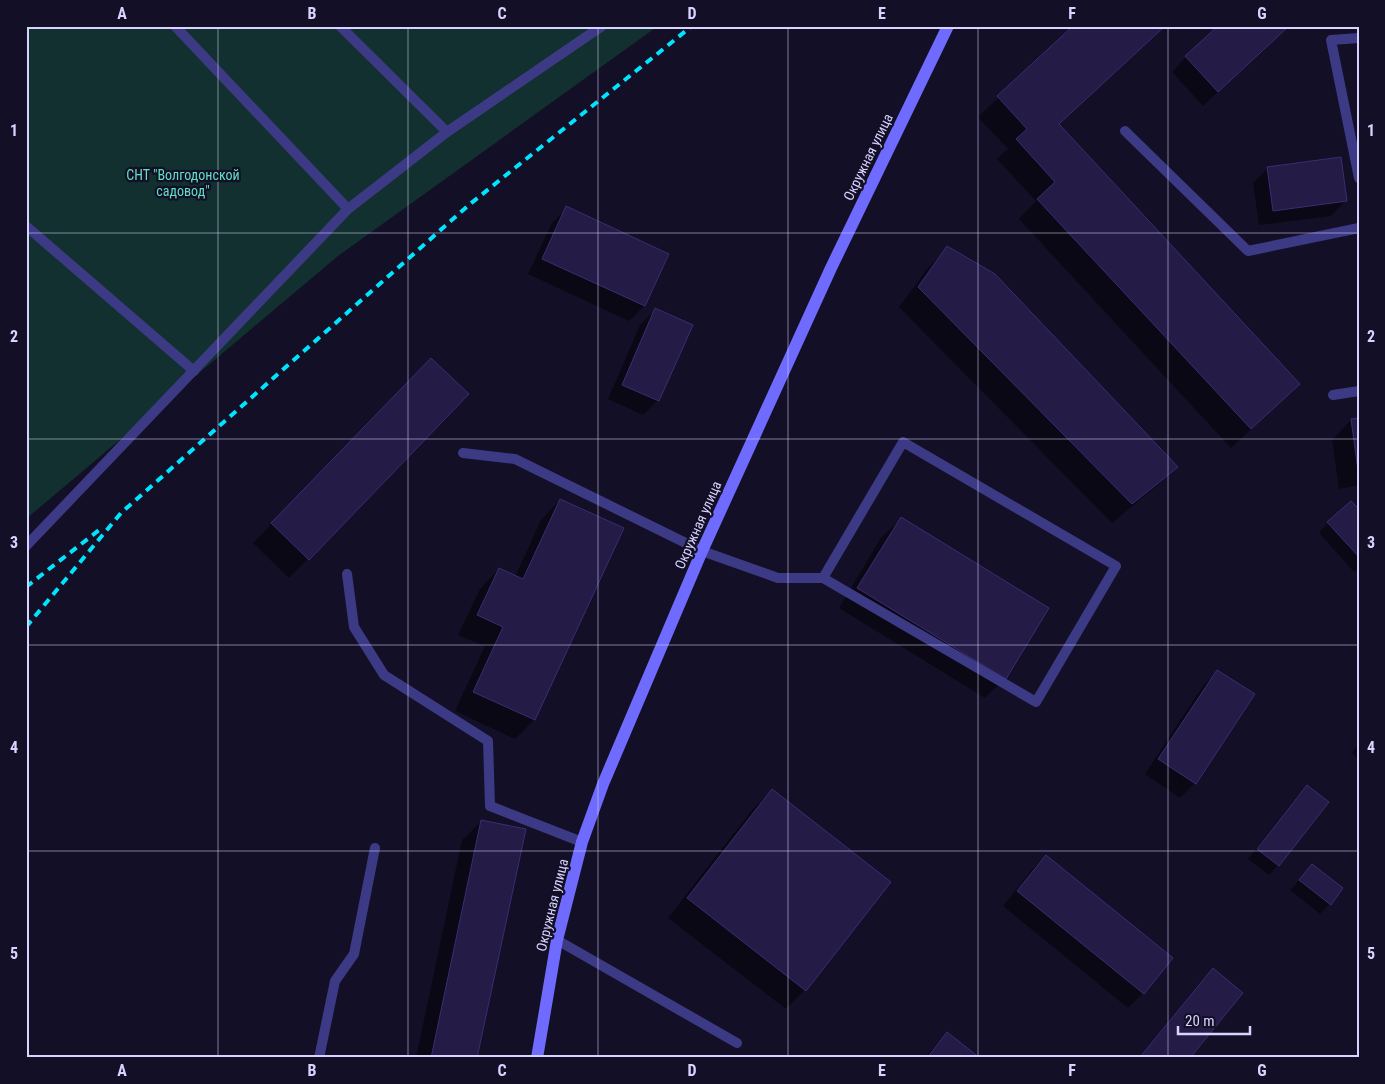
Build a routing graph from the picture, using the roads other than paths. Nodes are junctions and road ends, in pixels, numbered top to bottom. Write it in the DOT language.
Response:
graph roads {
  1 [pos="175,26"];
  2 [pos="340,26"];
  3 [pos="602,26"];
  4 [pos="948,26"];
  5 [pos="1359,38"];
  6 [pos="1125,131"];
  7 [pos="446,132"];
  8 [pos="1359,178"];
  9 [pos="348,209"];
  10 [pos="26,226"];
  11 [pos="1359,228"];
  12 [pos="194,371"];
  13 [pos="1359,391"];
  14 [pos="1333,395"];
  15 [pos="463,453"];
  16 [pos="26,546"];
  17 [pos="702,551"];
  18 [pos="347,574"];
  19 [pos="824,578"];
  20 [pos="582,842"];
  21 [pos="375,848"];
  22 [pos="557,940"];
  23 [pos="737,1043"];
  24 [pos="319,1058"];
  25 [pos="537,1058"];
  1 -- 9 [label="lane"];
  2 -- 7 [label="lane"];
  3 -- 7 [label="lane"];
  4 -- 17 [label="main road, Окружная улица"];
  5 -- 8 [label="lane"];
  6 -- 11 [label="lane"];
  7 -- 9 [label="lane"];
  9 -- 12 [label="lane"];
  10 -- 12 [label="lane"];
  12 -- 16 [label="lane"];
  13 -- 14 [label="lane"];
  15 -- 17 [label="lane"];
  17 -- 19 [label="lane"];
  17 -- 20 [label="main road, Окружная улица"];
  18 -- 20 [label="lane"];
  19 -- 19 [label="lane"];
  20 -- 22 [label="main road, Окружная улица"];
  21 -- 24 [label="lane"];
  22 -- 23 [label="lane"];
  22 -- 25 [label="main road, Окружная улица"];
}
